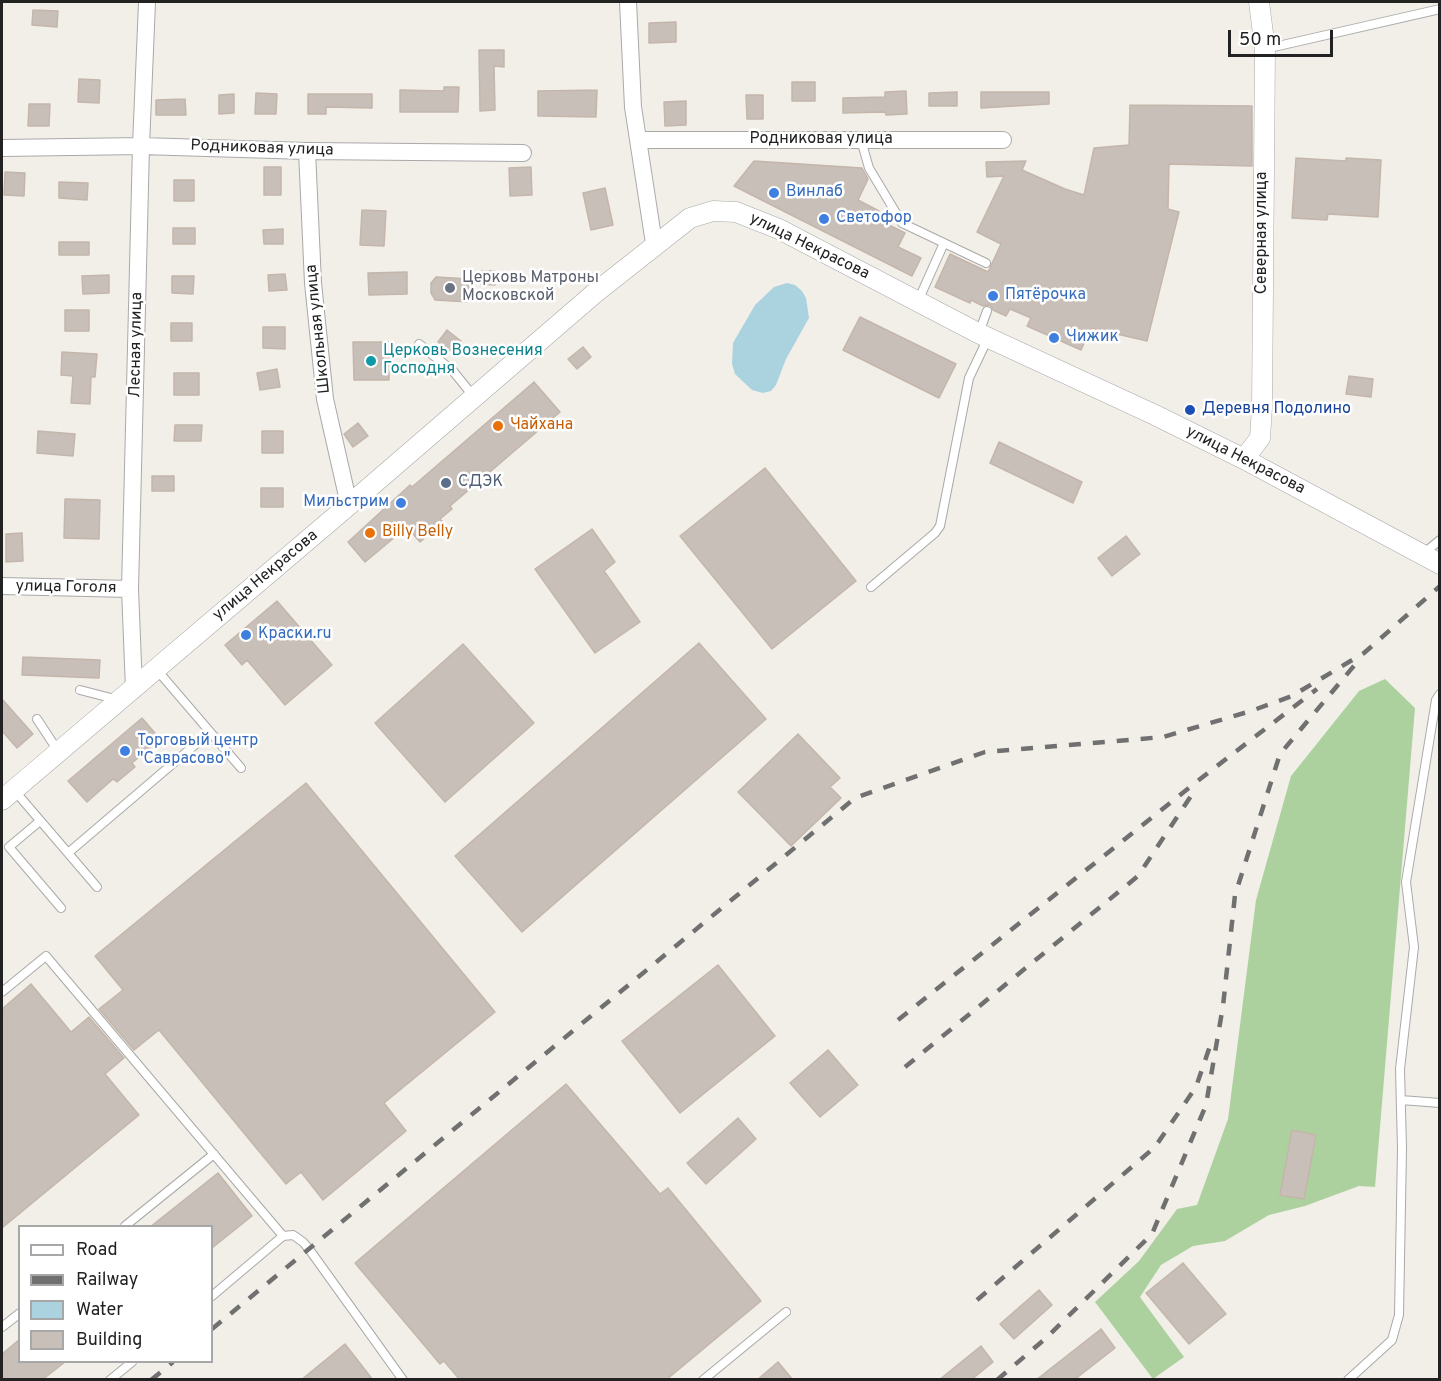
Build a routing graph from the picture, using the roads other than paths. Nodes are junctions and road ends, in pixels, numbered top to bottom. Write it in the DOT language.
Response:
graph roads {
  1 [pos="147,2"];
  2 [pos="628,2"];
  3 [pos="1259,2"];
  4 [pos="1440,9"];
  5 [pos="1265,49"];
  6 [pos="638,140"];
  7 [pos="861,140"];
  8 [pos="1003,140"];
  9 [pos="141,146"];
  10 [pos="2,148"];
  11 [pos="307,151"];
  12 [pos="523,153"];
  13 [pos="944,243"];
  14 [pos="656,245"];
  15 [pos="986,263"];
  16 [pos="918,302"];
  17 [pos="987,310"];
  18 [pos="983,335"];
  19 [pos="419,344"];
  20 [pos="474,397"];
  21 [pos="1244,459"];
  22 [pos="349,505"];
  23 [pos="1440,540"];
  24 [pos="1431,559"];
  25 [pos="2,586"];
  26 [pos="871,587"];
  27 [pos="130,589"];
  28 [pos="156,669"];
  29 [pos="134,688"];
  30 [pos="80,690"];
  31 [pos="1440,694"];
  32 [pos="117,703"];
  33 [pos="37,719"];
  34 [pos="210,732"];
  35 [pos="58,752"];
  36 [pos="241,768"];
  37 [pos="8,794"];
  38 [pos="40,821"];
  39 [pos="68,853"];
  40 [pos="97,887"];
  41 [pos="61,908"];
  42 [pos="2,992"];
  43 [pos="1401,1100"];
  44 [pos="1440,1103"];
  45 [pos="214,1154"];
  46 [pos="127,1225"];
  47 [pos="283,1236"];
  48 [pos="213,1295"];
  49 [pos="786,1312"];
  50 [pos="18,1315"];
  51 [pos="2,1327"];
  52 [pos="131,1363"];
  53 [pos="110,1380"];
  54 [pos="404,1380"];
  55 [pos="703,1380"];
  56 [pos="1348,1380"];
  1 -- 9 [label="street, Лесная улица"];
  2 -- 6 [label="street"];
  3 -- 5 [label="street, Северная улица"];
  4 -- 5 [label="lane"];
  5 -- 21 [label="street, Северная улица"];
  6 -- 7 [label="street, Родниковая улица"];
  6 -- 14 [label="street"];
  7 -- 8 [label="street, Родниковая улица"];
  7 -- 13 [label="lane"];
  9 -- 10 [label="street, Родниковая улица"];
  9 -- 11 [label="street, Родниковая улица"];
  9 -- 27 [label="street, Лесная улица"];
  11 -- 12 [label="street, Родниковая улица"];
  11 -- 22 [label="street, Школьная улица"];
  13 -- 15 [label="lane"];
  13 -- 16 [label="lane"];
  14 -- 16 [label="street, улица Некрасова"];
  14 -- 20 [label="street, улица Некрасова"];
  16 -- 18 [label="street, улица Некрасова"];
  17 -- 18 [label="lane"];
  18 -- 21 [label="street, улица Некрасова"];
  18 -- 26 [label="lane"];
  19 -- 20 [label="lane"];
  20 -- 22 [label="street, улица Некрасова"];
  21 -- 24 [label="street, улица Некрасова"];
  22 -- 28 [label="street, улица Некрасова"];
  23 -- 24 [label="lane"];
  25 -- 27 [label="street, улица Гоголя"];
  27 -- 29 [label="street, Лесная улица"];
  28 -- 29 [label="street, улица Некрасова"];
  28 -- 34 [label="lane"];
  29 -- 32 [label="street, улица Некрасова"];
  30 -- 32 [label="lane"];
  31 -- 43 [label="lane"];
  32 -- 35 [label="street, улица Некрасова"];
  33 -- 35 [label="lane"];
  34 -- 36 [label="lane"];
  34 -- 39 [label="lane"];
  35 -- 37 [label="street, улица Некрасова"];
  37 -- 38 [label="lane"];
  38 -- 39 [label="lane"];
  38 -- 41 [label="lane"];
  39 -- 40 [label="lane"];
  42 -- 45 [label="lane"];
  43 -- 44 [label="lane"];
  43 -- 56 [label="lane"];
  45 -- 46 [label="lane"];
  45 -- 47 [label="lane"];
  47 -- 48 [label="lane"];
  47 -- 54 [label="lane"];
  49 -- 55 [label="lane"];
  50 -- 51 [label="lane"];
  52 -- 53 [label="lane"];
}
